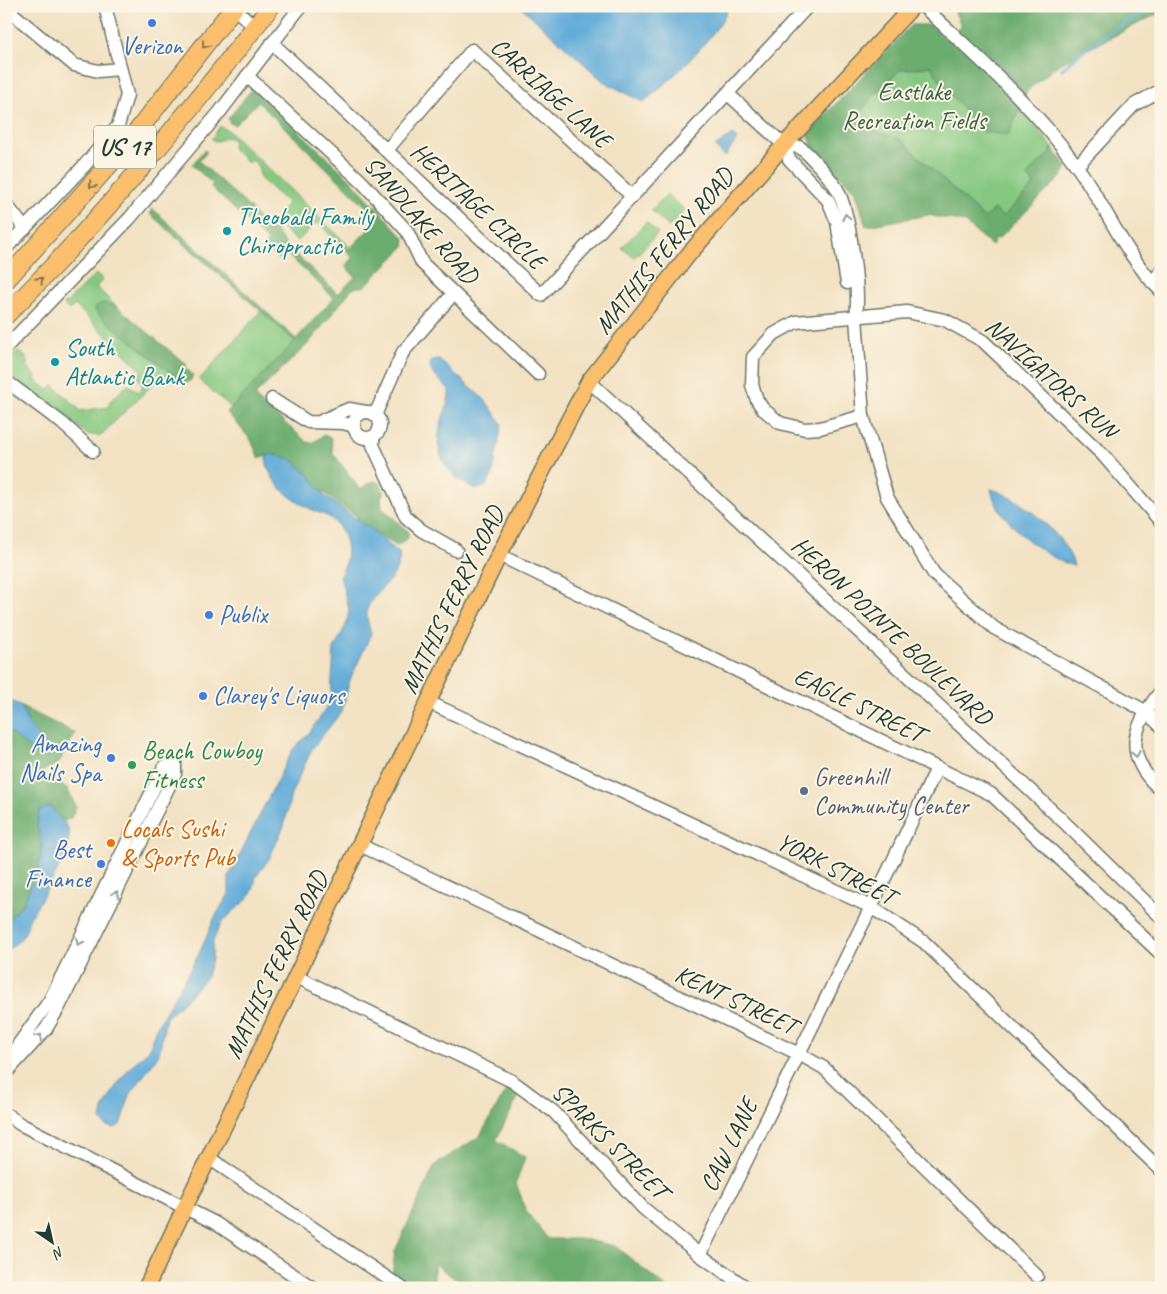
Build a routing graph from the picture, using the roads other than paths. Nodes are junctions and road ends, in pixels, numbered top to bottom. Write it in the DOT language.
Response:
graph roads {
  1 [pos="105,6"];
  2 [pos="271,6"];
  3 [pos="301,6"];
  4 [pos="808,6"];
  5 [pos="913,6"];
  6 [pos="924,6"];
  7 [pos="233,7"];
  8 [pos="6,8"];
  9 [pos="255,27"];
  10 [pos="272,43"];
  11 [pos="120,69"];
  12 [pos="247,76"];
  13 [pos="1161,90"];
  14 [pos="728,94"];
  15 [pos="784,145"];
  16 [pos="386,151"];
  17 [pos="1077,166"];
  18 [pos="632,196"];
  19 [pos="6,204"];
  20 [pos="25,229"];
  21 [pos="8,244"];
  22 [pos="1161,272"];
  23 [pos="6,280"];
  24 [pos="1156,287"];
  25 [pos="453,294"];
  26 [pos="6,315"];
  27 [pos="856,317"];
  28 [pos="6,347"];
  29 [pos="538,374"];
  30 [pos="589,380"];
  31 [pos="6,381"];
  32 [pos="272,399"];
  33 [pos="370,413"];
  34 [pos="863,416"];
  35 [pos="317,423"];
  36 [pos="354,426"];
  37 [pos="373,436"];
  38 [pos="93,451"];
  39 [pos="1161,522"];
  40 [pos="456,550"];
  41 [pos="498,555"];
  42 [pos="1161,691"];
  43 [pos="428,702"];
  44 [pos="1145,712"];
  45 [pos="1161,726"];
  46 [pos="937,768"];
  47 [pos="1161,790"];
  48 [pos="360,845"];
  49 [pos="871,907"];
  50 [pos="1161,917"];
  51 [pos="1161,954"];
  52 [pos="297,976"];
  53 [pos="799,1054"];
  54 [pos="6,1058"];
  55 [pos="6,1073"];
  56 [pos="6,1114"];
  57 [pos="209,1158"];
  58 [pos="1161,1170"];
  59 [pos="184,1206"];
  60 [pos="700,1255"];
  61 [pos="1037,1276"];
  62 [pos="146,1288"];
  63 [pos="313,1288"];
  64 [pos="402,1288"];
  65 [pos="747,1288"];
  1 -- 11 [label="street"];
  2 -- 9 [label="highway, US 17"];
  3 -- 10 [label="street"];
  4 -- 14 [label="street, HERITAGE CIRCLE"];
  5 -- 15 [label="main road, MATHIS FERRY ROAD"];
  6 -- 17 [label="street"];
  7 -- 9 [label="street"];
  7 -- 23 [label="highway, US 17, one-way"];
  8 -- 11 [label="street"];
  26 -- 9 [label="highway, US 17, one-way"];
  10 -- 12 [label="street"];
  10 -- 16 [label="street, HERITAGE CIRCLE"];
  11 -- 20 [label="street"];
  12 -- 25 [label="street, SANDLAKE ROAD"];
  12 -- 28 [label="street"];
  13 -- 17 [label="street"];
  14 -- 15 [label="street"];
  14 -- 18 [label="street, HERITAGE CIRCLE"];
  15 -- 27 [label="street"];
  15 -- 30 [label="main road, MATHIS FERRY ROAD"];
  16 -- 18 [label="street, HERITAGE CIRCLE"];
  16 -- 18 [label="street, CARRIAGE LANE"];
  17 -- 24 [label="street"];
  19 -- 20 [label="street"];
  20 -- 21 [label="street"];
  22 -- 24 [label="street"];
  25 -- 29 [label="street, SANDLAKE ROAD"];
  25 -- 33 [label="street"];
  27 -- 34 [label="street"];
  27 -- 34 [label="street"];
  27 -- 39 [label="street, NAVIGATORS RUN"];
  30 -- 41 [label="main road, MATHIS FERRY ROAD"];
  30 -- 50 [label="street, HERON POINTE BOULEVARD"];
  31 -- 38 [label="street"];
  32 -- 35 [label="street"];
  33 -- 35 [label="street"];
  33 -- 36 [label="street"];
  33 -- 37 [label="street"];
  34 -- 44 [label="street"];
  35 -- 36 [label="street"];
  36 -- 37 [label="street"];
  37 -- 40 [label="street"];
  41 -- 43 [label="main road, MATHIS FERRY ROAD"];
  41 -- 46 [label="street, EAGLE STREET"];
  42 -- 44 [label="street"];
  43 -- 48 [label="main road, MATHIS FERRY ROAD"];
  43 -- 49 [label="street, YORK STREET"];
  44 -- 45 [label="street"];
  44 -- 47 [label="street, one-way"];
  46 -- 49 [label="street, CAW LANE"];
  46 -- 51 [label="street, EAGLE STREET"];
  48 -- 52 [label="main road, MATHIS FERRY ROAD"];
  48 -- 53 [label="street, KENT STREET"];
  49 -- 53 [label="street, CAW LANE"];
  49 -- 58 [label="street, YORK STREET"];
  52 -- 57 [label="main road, MATHIS FERRY ROAD"];
  52 -- 60 [label="street, SPARKS STREET"];
  53 -- 60 [label="street, CAW LANE"];
  53 -- 61 [label="street, KENT STREET"];
  55 -- 54 [label="street, one-way"];
  56 -- 59 [label="street"];
  57 -- 59 [label="main road, MATHIS FERRY ROAD"];
  57 -- 64 [label="street"];
  59 -- 62 [label="main road, MATHIS FERRY ROAD"];
  59 -- 63 [label="street"];
  60 -- 65 [label="street, SPARKS STREET"];
}
